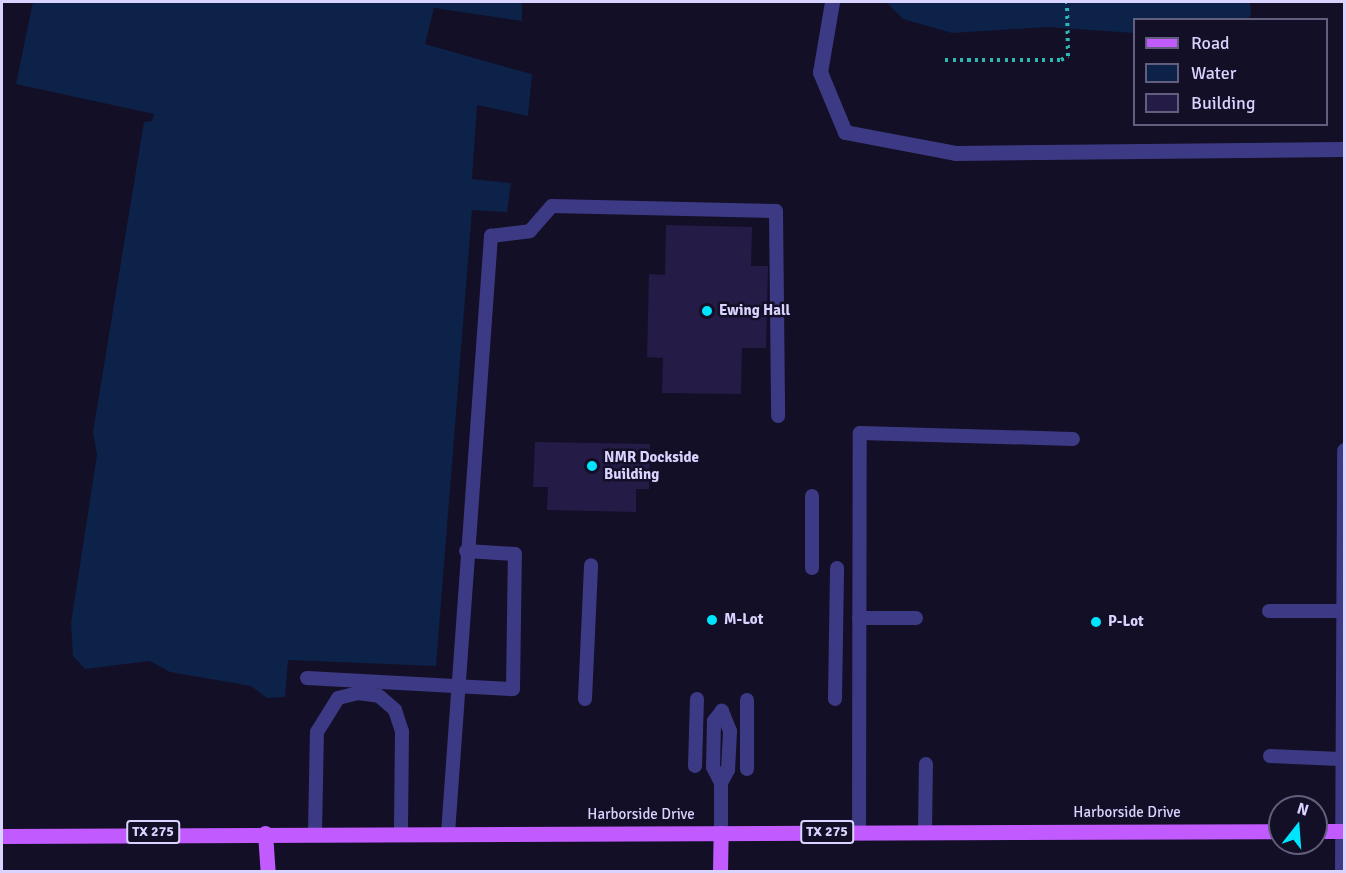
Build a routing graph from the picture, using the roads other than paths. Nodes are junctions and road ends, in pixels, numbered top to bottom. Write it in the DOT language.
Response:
graph roads {
  1 [pos="832,2"];
  2 [pos="1344,148"];
  3 [pos="778,416"];
  4 [pos="1073,439"];
  5 [pos="1344,450"];
  6 [pos="812,496"];
  7 [pos="466,551"];
  8 [pos="591,565"];
  9 [pos="812,568"];
  10 [pos="837,568"];
  11 [pos="1344,580"];
  12 [pos="1269,611"];
  13 [pos="1342,611"];
  14 [pos="860,618"];
  15 [pos="916,618"];
  16 [pos="308,678"];
  17 [pos="455,685"];
  18 [pos="585,699"];
  19 [pos="696,699"];
  20 [pos="835,699"];
  21 [pos="747,700"];
  22 [pos="1270,756"];
  23 [pos="1340,759"];
  24 [pos="926,764"];
  25 [pos="695,766"];
  26 [pos="747,769"];
  27 [pos="721,783"];
  28 [pos="1268,831"];
  29 [pos="1342,831"];
  30 [pos="859,832"];
  31 [pos="925,832"];
  32 [pos="265,833"];
  33 [pos="315,833"];
  34 [pos="401,833"];
  35 [pos="448,833"];
  36 [pos="722,833"];
  37 [pos="2,836"];
  38 [pos="268,872"];
  39 [pos="720,872"];
  40 [pos="1342,872"];
  1 -- 2 [label="street"];
  3 -- 7 [label="lane"];
  4 -- 14 [label="lane"];
  5 -- 11 [label="street"];
  6 -- 9 [label="lane"];
  7 -- 17 [label="lane"];
  7 -- 17 [label="lane"];
  8 -- 18 [label="lane"];
  10 -- 20 [label="lane"];
  11 -- 13 [label="street"];
  12 -- 13 [label="lane"];
  13 -- 23 [label="street"];
  14 -- 15 [label="lane"];
  14 -- 30 [label="lane"];
  16 -- 17 [label="lane"];
  17 -- 35 [label="lane"];
  19 -- 25 [label="lane"];
  21 -- 26 [label="lane"];
  22 -- 23 [label="lane"];
  23 -- 29 [label="street"];
  24 -- 31 [label="lane"];
  27 -- 36 [label="lane"];
  28 -- 31 [label="main road, Harborside Drive / TX 275"];
  29 -- 40 [label="street"];
  30 -- 31 [label="main road, Harborside Drive / TX 275"];
  30 -- 36 [label="main road, Harborside Drive / TX 275"];
  32 -- 33 [label="main road, Harborside Drive / TX 275"];
  32 -- 37 [label="main road, Harborside Drive / TX 275"];
  32 -- 38 [label="main road"];
  33 -- 34 [label="main road, Harborside Drive / TX 275"];
  33 -- 34 [label="lane"];
  34 -- 35 [label="main road, Harborside Drive / TX 275"];
  35 -- 36 [label="main road, Harborside Drive / TX 275"];
  36 -- 39 [label="main road"];
}
